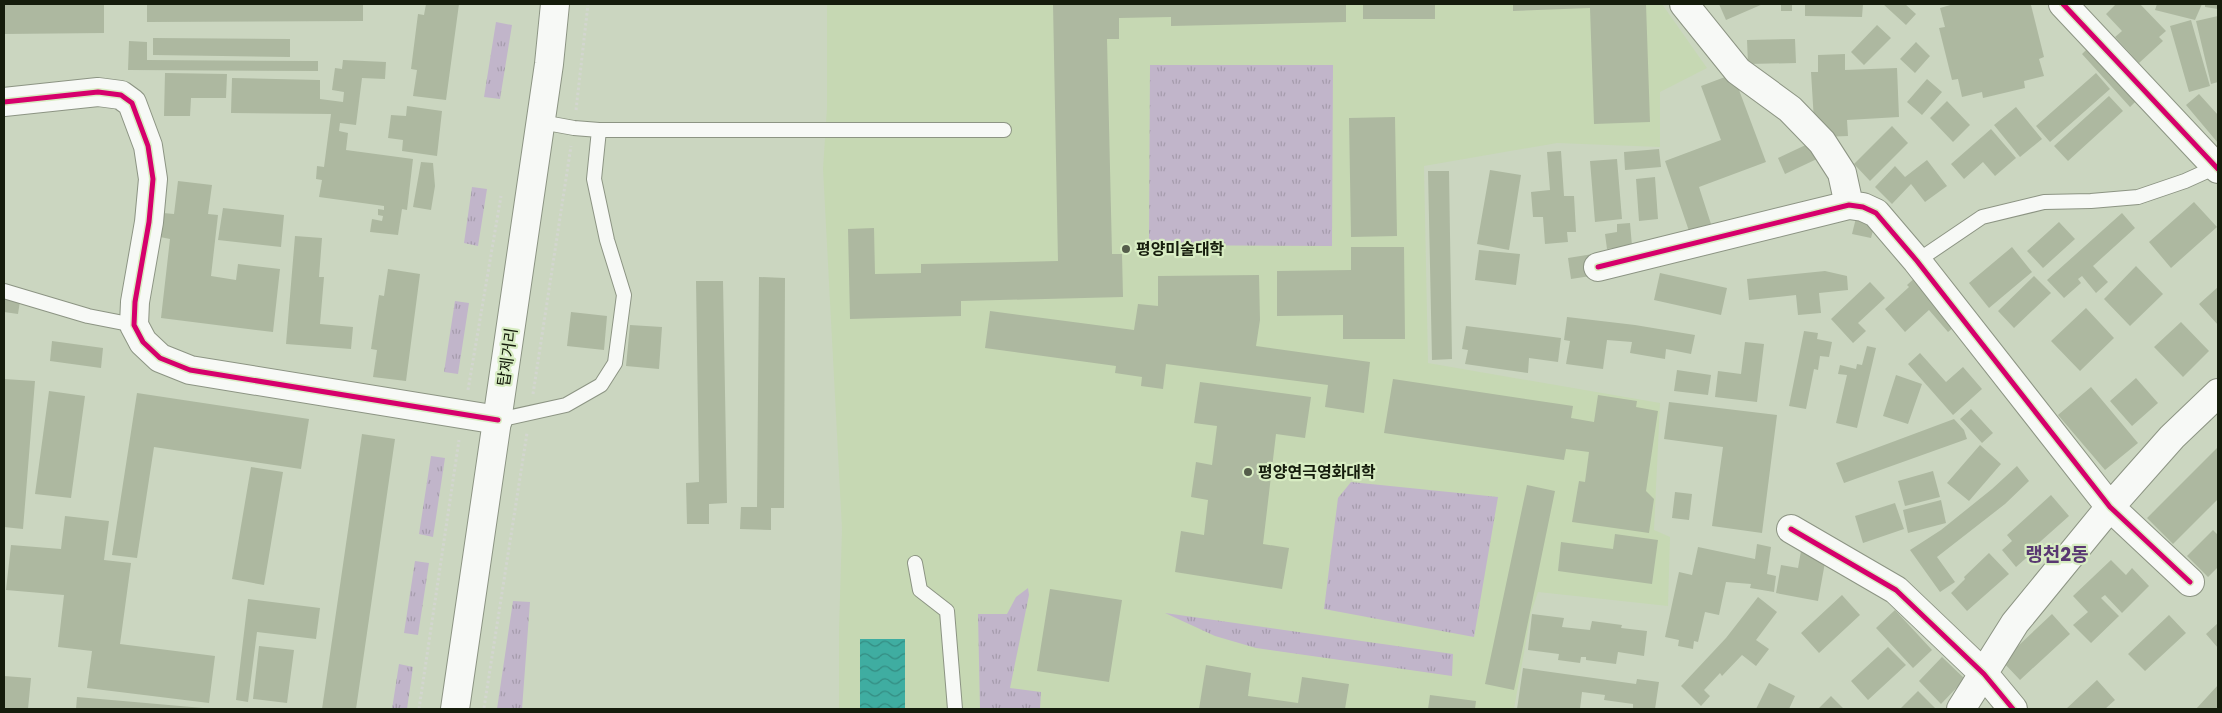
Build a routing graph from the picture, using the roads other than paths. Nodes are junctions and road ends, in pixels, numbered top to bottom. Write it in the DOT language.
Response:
graph roads {
  1 [pos="555,4"];
  2 [pos="1684,4"];
  3 [pos="2063,4"];
  4 [pos="4,102"];
  5 [pos="541,122"];
  6 [pos="599,130"];
  7 [pos="1004,130"];
  8 [pos="2217,168"];
  9 [pos="1849,205"];
  10 [pos="1917,261"];
  11 [pos="1598,267"];
  12 [pos="4,291"];
  13 [pos="134,325"];
  14 [pos="2218,393"];
  15 [pos="498,420"];
  16 [pos="2110,507"];
  17 [pos="1791,529"];
  18 [pos="914,563"];
  19 [pos="2190,582"];
  20 [pos="1984,674"];
  21 [pos="455,709"];
  22 [pos="955,709"];
  23 [pos="1962,709"];
  24 [pos="2013,709"];
  1 -- 5 [label="street, 탑제거리"];
  2 -- 9 [label="street"];
  3 -- 8 [label="street"];
  4 -- 13 [label="street"];
  5 -- 6 [label="lane"];
  5 -- 15 [label="street, 탑제거리"];
  6 -- 7 [label="lane"];
  6 -- 15 [label="lane"];
  8 -- 10 [label="lane"];
  9 -- 10 [label="street"];
  9 -- 11 [label="street"];
  10 -- 16 [label="street"];
  12 -- 13 [label="lane"];
  13 -- 15 [label="street"];
  14 -- 16 [label="street"];
  15 -- 21 [label="street, 탑제거리"];
  16 -- 19 [label="street"];
  16 -- 20 [label="street"];
  17 -- 20 [label="street"];
  18 -- 22 [label="lane"];
  20 -- 23 [label="street"];
  20 -- 24 [label="street"];
}
